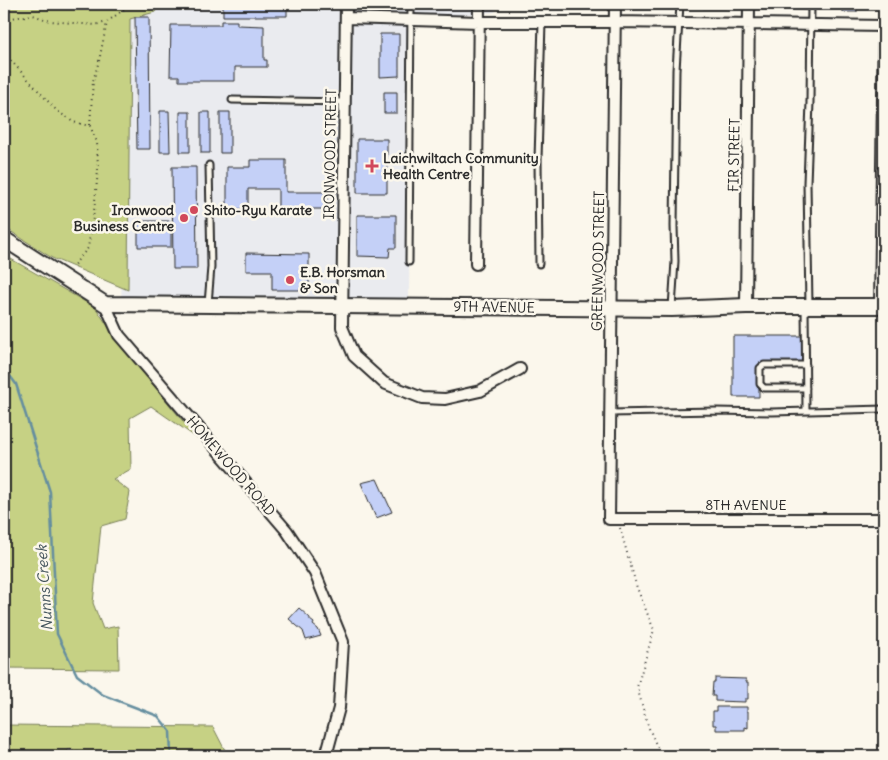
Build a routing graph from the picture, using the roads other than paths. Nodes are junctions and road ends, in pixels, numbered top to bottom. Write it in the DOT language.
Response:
graph roads {
  1 [pos="346,4"];
  2 [pos="411,4"];
  3 [pos="479,4"];
  4 [pos="615,4"];
  5 [pos="680,4"];
  6 [pos="749,4"];
  7 [pos="811,4"];
  8 [pos="346,18"];
  9 [pos="411,19"];
  10 [pos="479,22"];
  11 [pos="542,22"];
  12 [pos="615,22"];
  13 [pos="680,23"];
  14 [pos="749,24"];
  15 [pos="811,25"];
  16 [pos="884,26"];
  17 [pos="232,100"];
  18 [pos="344,102"];
  19 [pos="209,165"];
  20 [pos="4,239"];
  21 [pos="409,262"];
  22 [pos="476,264"];
  23 [pos="539,264"];
  24 [pos="104,304"];
  25 [pos="208,304"];
  26 [pos="342,305"];
  27 [pos="746,306"];
  28 [pos="807,306"];
  29 [pos="882,306"];
  30 [pos="611,308"];
  31 [pos="672,309"];
  32 [pos="806,365"];
  33 [pos="520,369"];
  34 [pos="806,388"];
  35 [pos="884,408"];
  36 [pos="806,411"];
  37 [pos="610,413"];
  38 [pos="613,519"];
  39 [pos="884,519"];
  40 [pos="326,756"];
  1 -- 8 [label="street, IRONWOOD STREET"];
  2 -- 9 [label="lane"];
  3 -- 10 [label="street"];
  4 -- 12 [label="street, GREENWOOD STREET"];
  5 -- 13 [label="lane"];
  6 -- 14 [label="street, FIR STREET"];
  7 -- 15 [label="lane"];
  8 -- 9 [label="street"];
  8 -- 18 [label="street, IRONWOOD STREET"];
  9 -- 10 [label="street"];
  9 -- 21 [label="lane"];
  10 -- 11 [label="street"];
  10 -- 22 [label="street"];
  11 -- 12 [label="street"];
  11 -- 23 [label="lane"];
  12 -- 13 [label="street"];
  12 -- 30 [label="street, GREENWOOD STREET"];
  13 -- 14 [label="street"];
  13 -- 31 [label="lane"];
  14 -- 15 [label="street"];
  14 -- 27 [label="street, FIR STREET"];
  15 -- 16 [label="street"];
  15 -- 28 [label="lane"];
  16 -- 29 [label="street"];
  17 -- 18 [label="lane"];
  18 -- 26 [label="street, IRONWOOD STREET"];
  19 -- 25 [label="lane"];
  20 -- 24 [label="main road"];
  24 -- 25 [label="main road, 9TH AVENUE"];
  24 -- 40 [label="street, HOMEWOOD ROAD"];
  25 -- 26 [label="main road, 9TH AVENUE"];
  26 -- 30 [label="main road, 9TH AVENUE"];
  26 -- 33 [label="street, IRONWOOD STREET"];
  27 -- 28 [label="main road, 9TH AVENUE"];
  27 -- 31 [label="main road, 9TH AVENUE"];
  28 -- 29 [label="main road, 9TH AVENUE"];
  28 -- 32 [label="lane"];
  30 -- 31 [label="main road, 9TH AVENUE"];
  30 -- 37 [label="street, GREENWOOD STREET"];
  32 -- 34 [label="lane"];
  32 -- 34 [label="lane"];
  34 -- 36 [label="lane"];
  35 -- 36 [label="lane"];
  36 -- 37 [label="lane"];
  37 -- 38 [label="street, GREENWOOD STREET"];
  38 -- 39 [label="street, 8TH AVENUE"];
}
